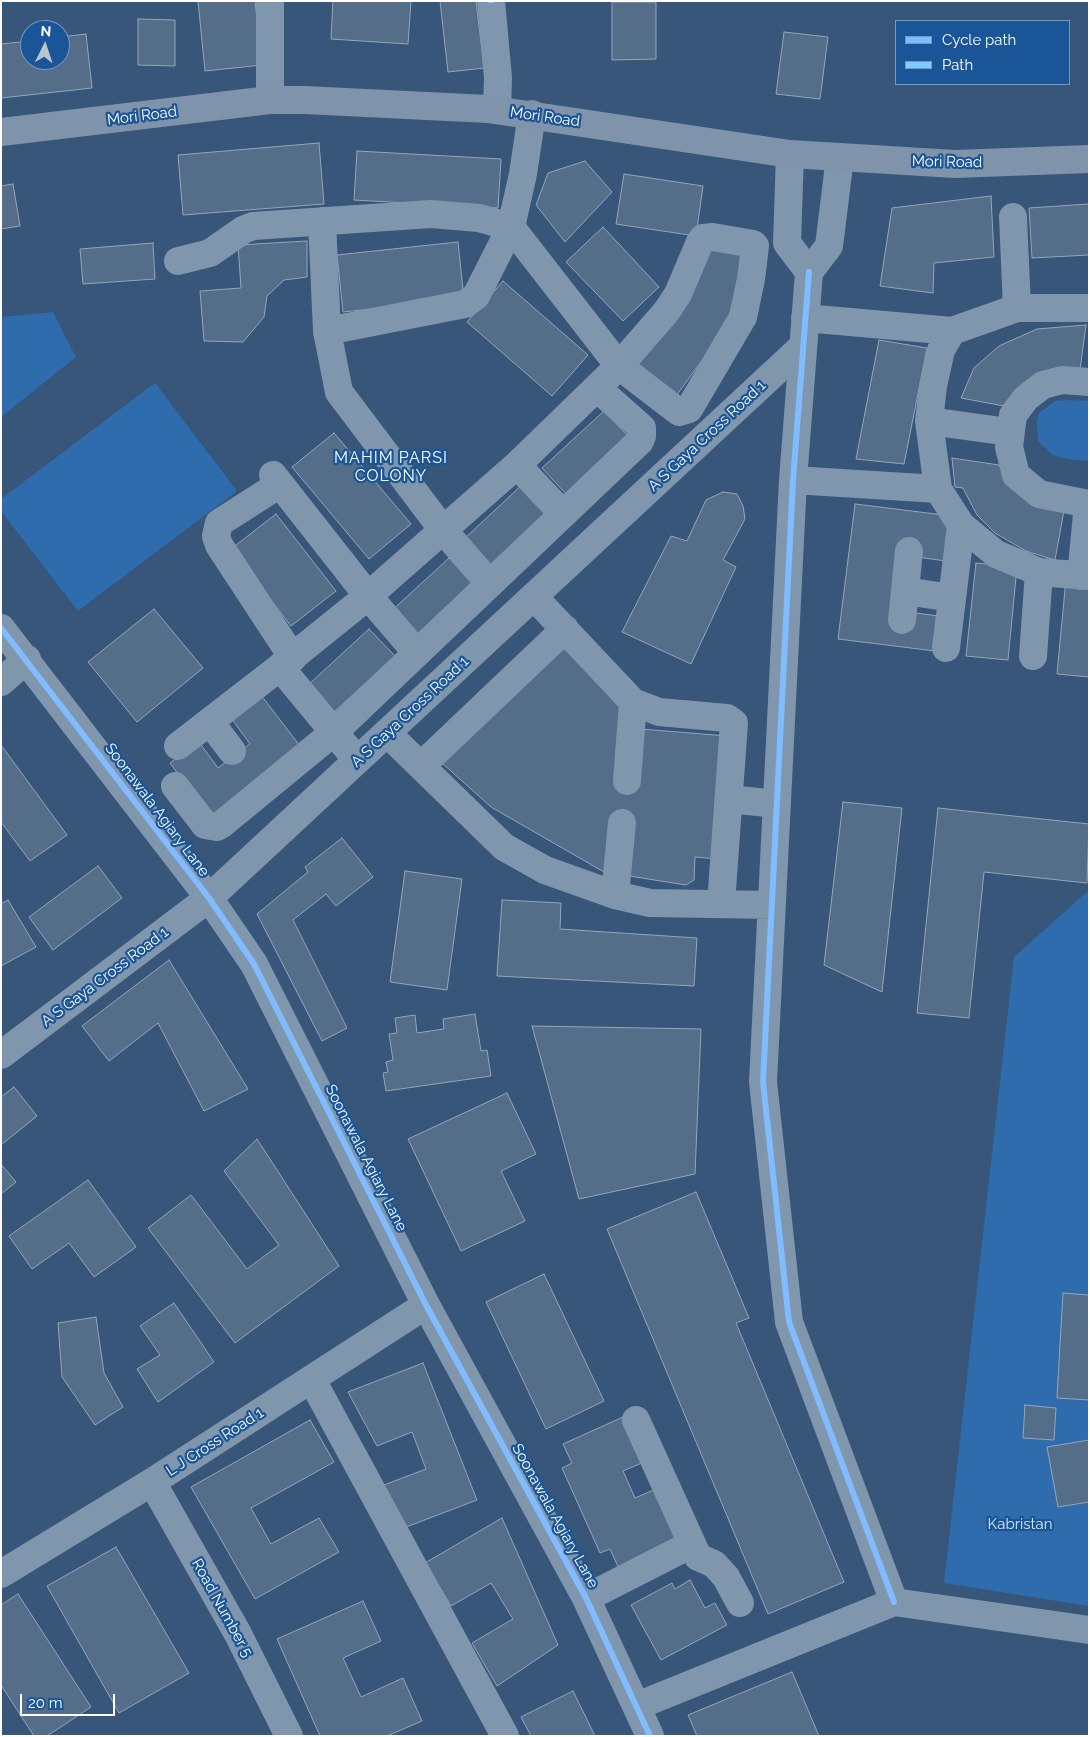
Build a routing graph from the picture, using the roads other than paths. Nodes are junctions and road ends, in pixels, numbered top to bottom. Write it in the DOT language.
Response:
graph roads {
  1 [pos="270,1"];
  2 [pos="480,1"];
  3 [pos="491,1"];
  4 [pos="270,100"];
  5 [pos="492,110"];
  6 [pos="532,114"];
  7 [pos="1,132"];
  8 [pos="790,154"];
  9 [pos="840,157"];
  10 [pos="1089,159"];
  11 [pos="1013,217"];
  12 [pos="322,221"];
  13 [pos="511,227"];
  14 [pos="178,261"];
  15 [pos="809,272"];
  16 [pos="1017,308"];
  17 [pos="1089,308"];
  18 [pos="805,318"];
  19 [pos="952,331"];
  20 [pos="327,332"];
  21 [pos="802,347"];
  22 [pos="619,366"];
  23 [pos="1089,382"];
  24 [pos="597,388"];
  25 [pos="928,421"];
  26 [pos="1009,432"];
  27 [pos="517,465"];
  28 [pos="793,480"];
  29 [pos="938,489"];
  30 [pos="1088,504"];
  31 [pos="563,514"];
  32 [pos="961,525"];
  33 [pos="443,530"];
  34 [pos="910,551"];
  35 [pos="1039,572"];
  36 [pos="1085,576"];
  37 [pos="490,584"];
  38 [pos="905,591"];
  39 [pos="368,596"];
  40 [pos="534,597"];
  41 [pos="952,598"];
  42 [pos="902,620"];
  43 [pos="1,628"];
  44 [pos="564,629"];
  45 [pos="946,648"];
  46 [pos="417,653"];
  47 [pos="1033,656"];
  48 [pos="27,659"];
  49 [pos="286,662"];
  50 [pos="1,682"];
  51 [pos="633,702"];
  52 [pos="210,722"];
  53 [pos="334,732"];
  54 [pos="388,734"];
  55 [pos="178,746"];
  56 [pos="232,751"];
  57 [pos="357,760"];
  58 [pos="421,766"];
  59 [pos="627,781"];
  60 [pos="175,786"];
  61 [pos="729,800"];
  62 [pos="777,804"];
  63 [pos="622,824"];
  64 [pos="615,895"];
  65 [pos="209,898"];
  66 [pos="720,904"];
  67 [pos="772,905"];
  68 [pos="1,1055"];
  69 [pos="426,1305"];
  70 [pos="312,1380"];
  71 [pos="636,1420"];
  72 [pos="152,1482"];
  73 [pos="692,1544"];
  74 [pos="1,1574"];
  75 [pos="586,1598"];
  76 [pos="894,1602"];
  77 [pos="740,1603"];
  78 [pos="1089,1630"];
  79 [pos="638,1706"];
  80 [pos="289,1736"];
  81 [pos="505,1736"];
  82 [pos="650,1736"];
  1 -- 4 [label="street"];
  2 -- 5 [label="street"];
  3 -- 5 [label="street"];
  4 -- 5 [label="main road, Mori Road"];
  4 -- 7 [label="main road, Mori Road"];
  5 -- 6 [label="main road, Mori Road"];
  6 -- 8 [label="main road, Mori Road"];
  6 -- 13 [label="street"];
  8 -- 9 [label="main road, Mori Road"];
  8 -- 15 [label="street"];
  9 -- 10 [label="main road, Mori Road"];
  9 -- 15 [label="street"];
  11 -- 16 [label="street"];
  12 -- 13 [label="street"];
  12 -- 14 [label="street"];
  12 -- 20 [label="street"];
  13 -- 20 [label="street"];
  13 -- 22 [label="street"];
  15 -- 18 [label="street"];
  16 -- 17 [label="street"];
  16 -- 19 [label="street"];
  18 -- 19 [label="street"];
  18 -- 21 [label="street"];
  19 -- 25 [label="street"];
  20 -- 33 [label="street"];
  21 -- 28 [label="street"];
  21 -- 40 [label="street, A S Gaya Cross Road 1"];
  22 -- 22 [label="street"];
  22 -- 24 [label="street"];
  23 -- 26 [label="street"];
  24 -- 27 [label="street"];
  24 -- 31 [label="street"];
  25 -- 26 [label="street"];
  25 -- 29 [label="street"];
  26 -- 30 [label="street"];
  27 -- 31 [label="street"];
  27 -- 33 [label="street"];
  28 -- 29 [label="street"];
  28 -- 62 [label="street"];
  29 -- 32 [label="street"];
  30 -- 36 [label="street"];
  31 -- 37 [label="street"];
  32 -- 35 [label="street"];
  32 -- 41 [label="street"];
  33 -- 37 [label="street"];
  33 -- 39 [label="street"];
  34 -- 38 [label="street"];
  35 -- 36 [label="street"];
  35 -- 47 [label="street"];
  37 -- 46 [label="street"];
  38 -- 41 [label="street"];
  38 -- 42 [label="street"];
  39 -- 46 [label="street"];
  39 -- 49 [label="street"];
  39 -- 49 [label="street"];
  40 -- 44 [label="street"];
  40 -- 54 [label="street, A S Gaya Cross Road 1"];
  41 -- 45 [label="street"];
  43 -- 48 [label="street, Soonawala Agiary Lane"];
  44 -- 51 [label="street"];
  44 -- 58 [label="street"];
  46 -- 53 [label="street"];
  48 -- 50 [label="street"];
  48 -- 65 [label="street, Soonawala Agiary Lane"];
  49 -- 52 [label="street"];
  49 -- 53 [label="street"];
  51 -- 59 [label="street"];
  51 -- 61 [label="street"];
  52 -- 55 [label="street"];
  52 -- 56 [label="street"];
  53 -- 57 [label="street"];
  53 -- 60 [label="street"];
  54 -- 57 [label="street, A S Gaya Cross Road 1"];
  54 -- 58 [label="street"];
  57 -- 65 [label="street, A S Gaya Cross Road 1"];
  58 -- 64 [label="street"];
  61 -- 62 [label="street"];
  61 -- 66 [label="street"];
  62 -- 67 [label="street"];
  63 -- 64 [label="street"];
  64 -- 66 [label="street"];
  65 -- 68 [label="street, A S Gaya Cross Road 1"];
  65 -- 69 [label="street, Soonawala Agiary Lane"];
  66 -- 67 [label="street"];
  67 -- 76 [label="street"];
  69 -- 70 [label="street, L J Cross Road 1"];
  69 -- 75 [label="street, Soonawala Agiary Lane"];
  70 -- 72 [label="street, L J Cross Road 1"];
  70 -- 81 [label="street"];
  71 -- 73 [label="street"];
  72 -- 74 [label="street, L J Cross Road 1"];
  72 -- 80 [label="street, Road Number 5"];
  73 -- 75 [label="street"];
  73 -- 77 [label="street"];
  75 -- 79 [label="street, Soonawala Agiary Lane"];
  76 -- 78 [label="street"];
  76 -- 79 [label="street"];
  79 -- 82 [label="street, Soonawala Agiary Lane"];
}
